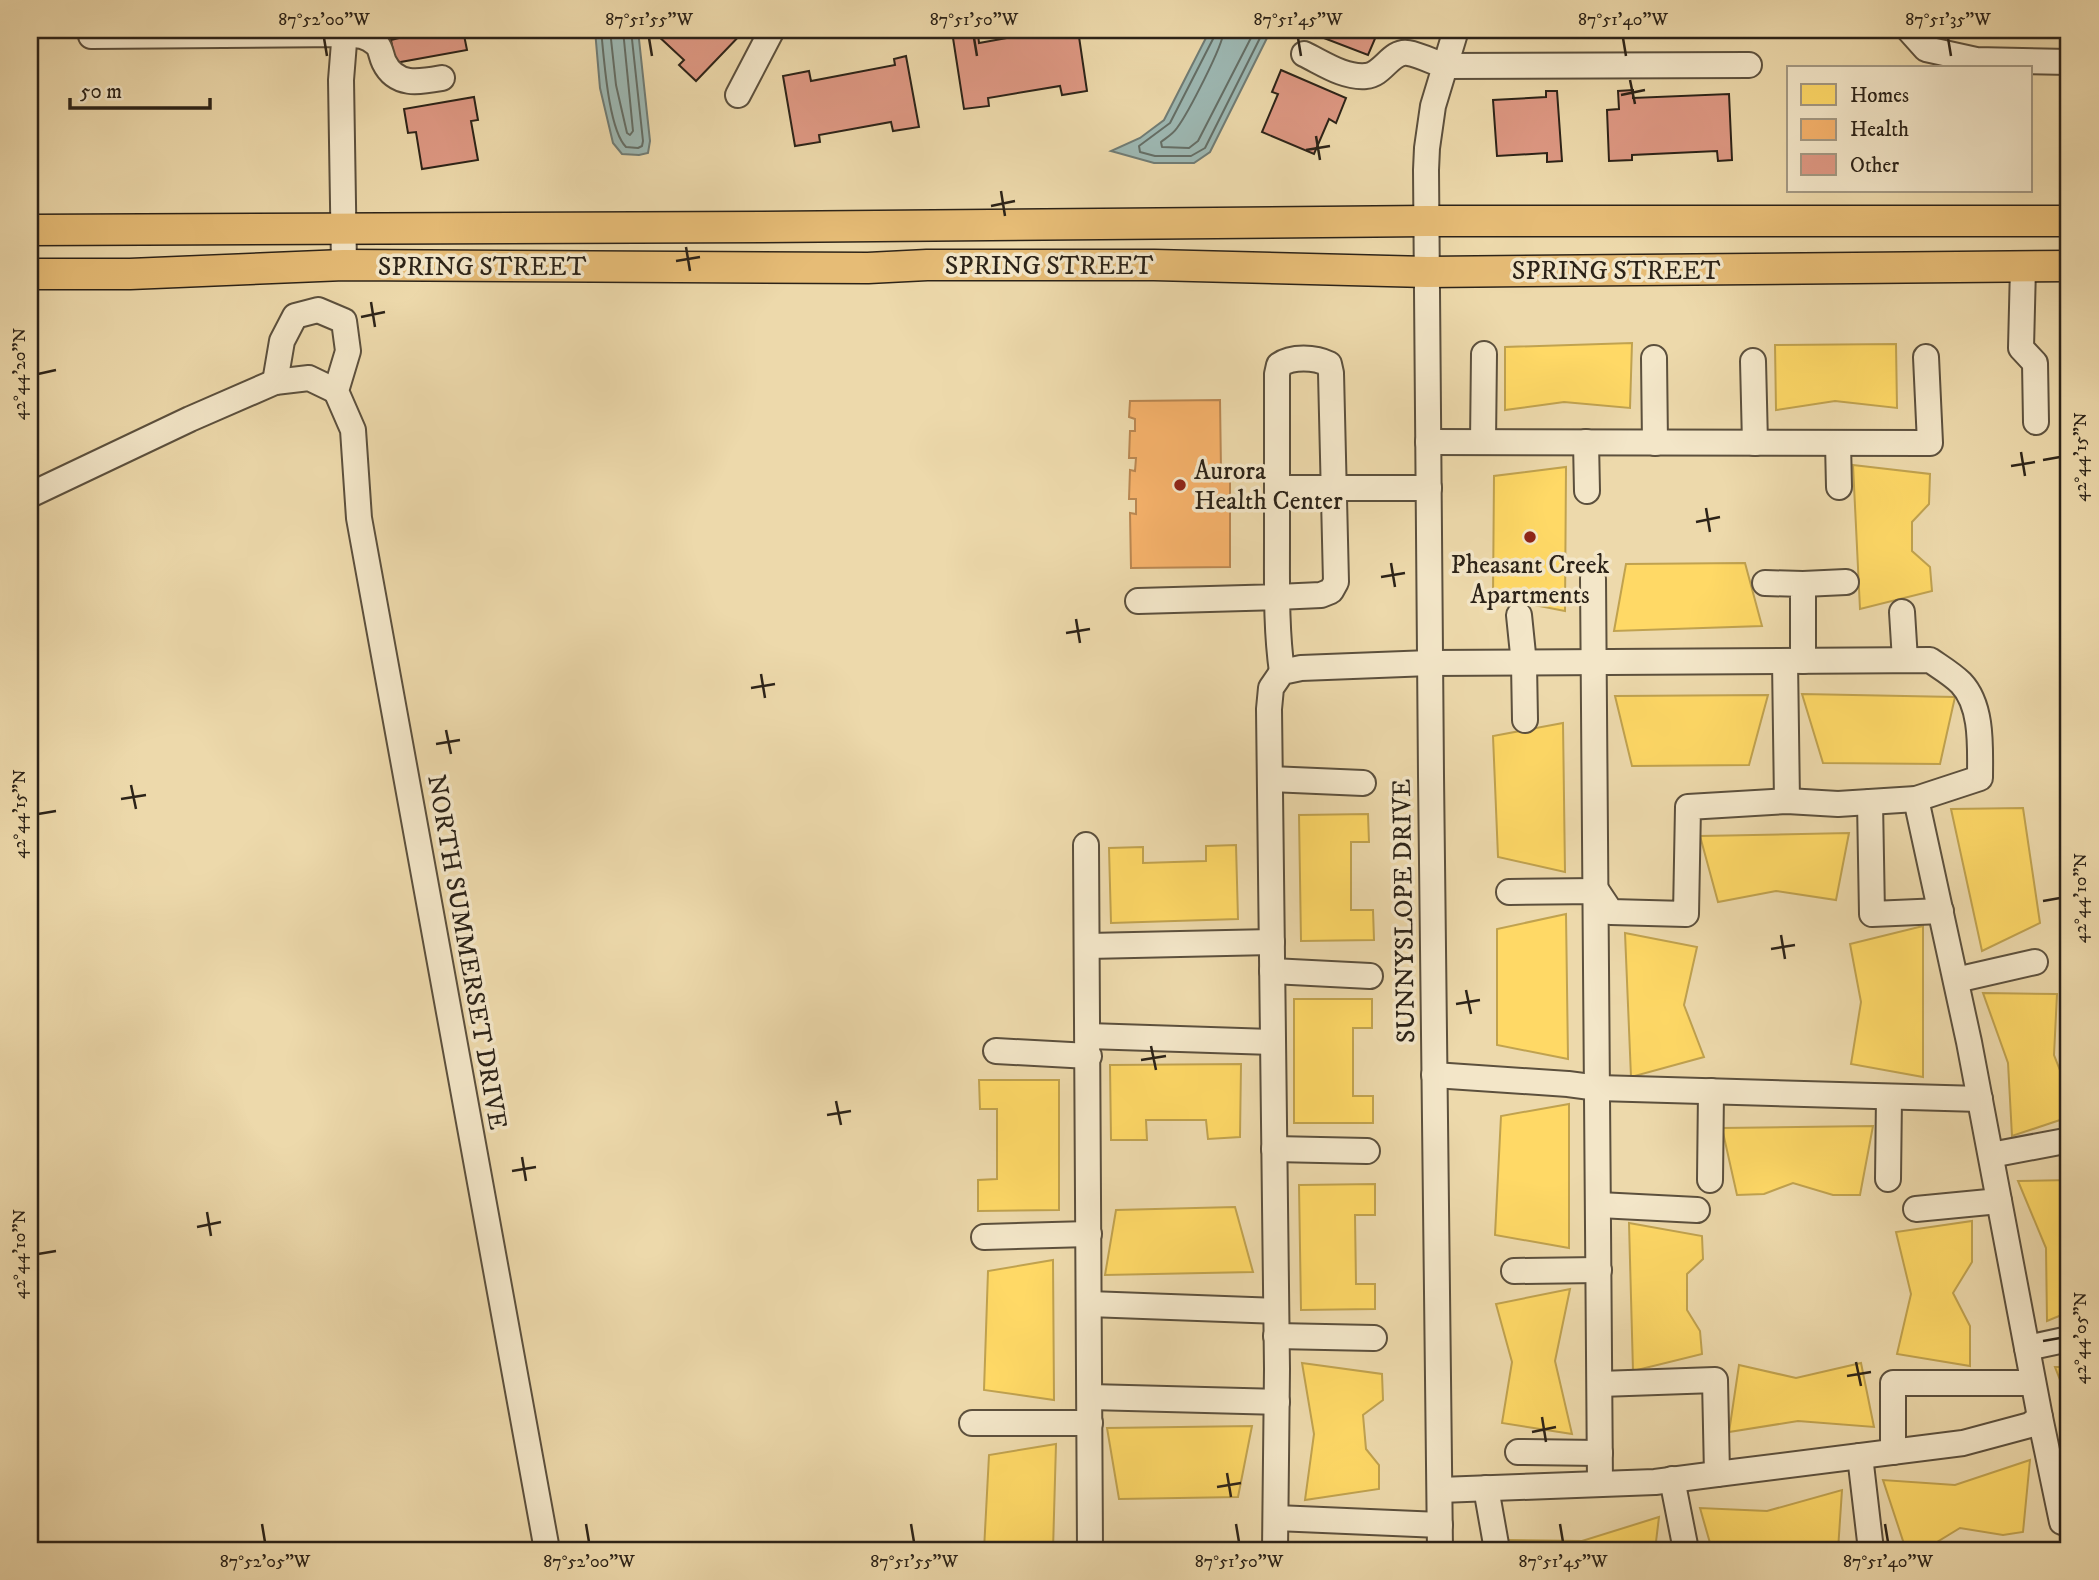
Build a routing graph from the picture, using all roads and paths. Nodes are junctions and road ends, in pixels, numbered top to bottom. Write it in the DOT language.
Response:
graph roads {
  1 [pos="772,30"];
  2 [pos="1456,30"];
  3 [pos="1909,30"];
  4 [pos="344,32"];
  5 [pos="91,36"];
  6 [pos="1304,54"];
  7 [pos="2069,62"];
  8 [pos="1445,65"];
  9 [pos="1749,65"];
  10 [pos="442,78"];
  11 [pos="738,95"];
  12 [pos="1427,221"];
  13 [pos="1725,221"];
  14 [pos="2069,221"];
  15 [pos="344,228"];
  16 [pos="30,230"];
  17 [pos="344,265"];
  18 [pos="2023,267"];
  19 [pos="2069,267"];
  20 [pos="1723,269"];
  21 [pos="1427,272"];
  22 [pos="30,274"];
  23 [pos="1484,355"];
  24 [pos="1926,357"];
  25 [pos="1654,359"];
  26 [pos="1753,361"];
  27 [pos="275,382"];
  28 [pos="336,391"];
  29 [pos="2036,422"];
  30 [pos="1429,442"];
  31 [pos="1483,442"];
  32 [pos="1586,442"];
  33 [pos="1655,443"];
  34 [pos="1755,443"];
  35 [pos="1838,443"];
  36 [pos="1839,487"];
  37 [pos="1277,488"];
  38 [pos="1333,488"];
  39 [pos="1429,488"];
  40 [pos="1587,491"];
  41 [pos="30,495"];
  42 [pos="1593,579"];
  43 [pos="1846,582"];
  44 [pos="1765,583"];
  45 [pos="1803,584"];
  46 [pos="1277,597"];
  47 [pos="1138,601"];
  48 [pos="1902,612"];
  49 [pos="1519,615"];
  50 [pos="1905,660"];
  51 [pos="1794,661"];
  52 [pos="1594,662"];
  53 [pos="1430,663"];
  54 [pos="1524,664"];
  55 [pos="1282,672"];
  56 [pos="1525,720"];
  57 [pos="1270,779"];
  58 [pos="1363,783"];
  59 [pos="1916,799"];
  60 [pos="1787,801"];
  61 [pos="1871,802"];
  62 [pos="1086,845"];
  63 [pos="1597,891"];
  64 [pos="1509,892"];
  65 [pos="1941,911"];
  66 [pos="1272,942"];
  67 [pos="1088,946"];
  68 [pos="2035,962"];
  69 [pos="1272,971"];
  70 [pos="1370,976"];
  71 [pos="1956,980"];
  72 [pos="1273,1042"];
  73 [pos="1089,1046"];
  74 [pos="996,1051"];
  75 [pos="1434,1075"];
  76 [pos="1598,1088"];
  77 [pos="1711,1091"];
  78 [pos="1889,1097"];
  79 [pos="1980,1100"];
  80 [pos="2065,1141"];
  81 [pos="1274,1149"];
  82 [pos="1367,1151"];
  83 [pos="1991,1155"];
  84 [pos="1888,1178"];
  85 [pos="1710,1180"];
  86 [pos="1999,1201"];
  87 [pos="1599,1205"];
  88 [pos="1916,1209"];
  89 [pos="1697,1210"];
  90 [pos="1089,1234"];
  91 [pos="984,1237"];
  92 [pos="1514,1270"];
  93 [pos="1599,1270"];
  94 [pos="1089,1304"];
  95 [pos="1276,1311"];
  96 [pos="1276,1336"];
  97 [pos="1374,1338"];
  98 [pos="2069,1339"];
  99 [pos="2027,1348"];
  100 [pos="2033,1383"];
  101 [pos="1600,1384"];
  102 [pos="1090,1397"];
  103 [pos="1277,1402"];
  104 [pos="2040,1418"];
  105 [pos="972,1423"];
  106 [pos="1090,1423"];
  107 [pos="1518,1452"];
  108 [pos="1893,1452"];
  109 [pos="1600,1453"];
  110 [pos="1860,1456"];
  111 [pos="1717,1474"];
  112 [pos="1672,1479"];
  113 [pos="1600,1484"];
  114 [pos="1486,1488"];
  115 [pos="1440,1490"];
  116 [pos="1276,1518"];
  117 [pos="2069,1524"];
  118 [pos="1440,1525"];
  119 [pos="547,1550"];
  120 [pos="1090,1550"];
  121 [pos="1275,1550"];
  122 [pos="1440,1550"];
  123 [pos="1497,1550"];
  124 [pos="1686,1550"];
  125 [pos="1871,1550"];
  1 -- 11 [label="street"];
  2 -- 8 [label="street, SUNNYSLOPE DRIVE"];
  3 -- 7 [label="street"];
  4 -- 5 [label="street"];
  4 -- 10 [label="street"];
  4 -- 15 [label="street"];
  6 -- 8 [label="street"];
  8 -- 9 [label="street"];
  8 -- 12 [label="street, SUNNYSLOPE DRIVE"];
  12 -- 13 [label="main road, SPRING STREET"];
  12 -- 15 [label="main road, SPRING STREET"];
  12 -- 21 [label="street, SUNNYSLOPE DRIVE"];
  13 -- 14 [label="main road, SPRING STREET"];
  13 -- 20 [label="main road"];
  15 -- 16 [label="main road, SPRING STREET"];
  15 -- 17 [label="street"];
  17 -- 21 [label="main road, SPRING STREET"];
  17 -- 22 [label="main road, SPRING STREET"];
  18 -- 19 [label="main road, SPRING STREET"];
  18 -- 20 [label="main road, SPRING STREET"];
  18 -- 29 [label="street"];
  20 -- 21 [label="main road, SPRING STREET"];
  21 -- 30 [label="street, SUNNYSLOPE DRIVE"];
  23 -- 31 [label="street"];
  24 -- 35 [label="street"];
  25 -- 33 [label="street"];
  26 -- 34 [label="street"];
  27 -- 28 [label="street"];
  27 -- 28 [label="street"];
  27 -- 41 [label="street"];
  28 -- 119 [label="street, NORTH SUMMERSET DRIVE"];
  30 -- 31 [label="street"];
  30 -- 39 [label="street, SUNNYSLOPE DRIVE"];
  31 -- 32 [label="street"];
  32 -- 33 [label="street"];
  32 -- 40 [label="street"];
  33 -- 34 [label="street"];
  34 -- 35 [label="street"];
  35 -- 36 [label="street"];
  37 -- 38 [label="street"];
  37 -- 38 [label="street"];
  37 -- 46 [label="street"];
  38 -- 39 [label="street"];
  38 -- 46 [label="street"];
  39 -- 53 [label="street, SUNNYSLOPE DRIVE"];
  42 -- 52 [label="street"];
  43 -- 45 [label="street"];
  44 -- 45 [label="street"];
  45 -- 51 [label="street"];
  46 -- 47 [label="street"];
  46 -- 55 [label="street"];
  48 -- 50 [label="street"];
  49 -- 54 [label="street"];
  50 -- 51 [label="street"];
  50 -- 59 [label="street"];
  51 -- 52 [label="street"];
  51 -- 60 [label="street"];
  52 -- 54 [label="street"];
  52 -- 63 [label="street"];
  53 -- 54 [label="street"];
  53 -- 55 [label="street"];
  53 -- 75 [label="street, SUNNYSLOPE DRIVE"];
  54 -- 56 [label="street"];
  55 -- 57 [label="street"];
  57 -- 58 [label="street"];
  57 -- 66 [label="street"];
  59 -- 61 [label="street"];
  59 -- 65 [label="street"];
  60 -- 61 [label="street"];
  60 -- 63 [label="street"];
  61 -- 65 [label="street"];
  62 -- 67 [label="street"];
  63 -- 64 [label="street"];
  63 -- 76 [label="street"];
  65 -- 71 [label="street"];
  66 -- 67 [label="street"];
  66 -- 69 [label="street"];
  67 -- 73 [label="street"];
  68 -- 71 [label="street"];
  69 -- 70 [label="street"];
  69 -- 72 [label="street"];
  71 -- 79 [label="street"];
  72 -- 73 [label="street"];
  72 -- 81 [label="street"];
  73 -- 74 [label="street"];
  73 -- 90 [label="street"];
  75 -- 76 [label="street"];
  75 -- 115 [label="street, SUNNYSLOPE DRIVE"];
  76 -- 77 [label="street"];
  76 -- 87 [label="street"];
  77 -- 78 [label="street"];
  77 -- 85 [label="street"];
  78 -- 79 [label="street"];
  78 -- 84 [label="street"];
  79 -- 83 [label="street"];
  80 -- 83 [label="street"];
  81 -- 82 [label="street"];
  81 -- 95 [label="street"];
  83 -- 86 [label="street"];
  86 -- 88 [label="street"];
  86 -- 99 [label="street"];
  87 -- 89 [label="street"];
  87 -- 93 [label="street"];
  90 -- 91 [label="street"];
  90 -- 94 [label="street"];
  92 -- 93 [label="street"];
  93 -- 101 [label="street"];
  94 -- 95 [label="street"];
  94 -- 102 [label="street"];
  95 -- 96 [label="street"];
  96 -- 97 [label="street"];
  96 -- 103 [label="street"];
  98 -- 99 [label="street"];
  99 -- 100 [label="street"];
  100 -- 104 [label="street"];
  100 -- 108 [label="street"];
  101 -- 109 [label="street"];
  101 -- 111 [label="street"];
  102 -- 103 [label="street"];
  102 -- 106 [label="street"];
  103 -- 116 [label="street"];
  104 -- 108 [label="street"];
  104 -- 117 [label="street"];
  105 -- 106 [label="street"];
  106 -- 120 [label="street"];
  107 -- 109 [label="street"];
  108 -- 110 [label="street"];
  109 -- 113 [label="street"];
  110 -- 111 [label="street"];
  110 -- 125 [label="street"];
  111 -- 112 [label="street"];
  112 -- 113 [label="street"];
  112 -- 124 [label="street"];
  113 -- 114 [label="street"];
  114 -- 115 [label="street"];
  114 -- 123 [label="street"];
  115 -- 118 [label="street, SUNNYSLOPE DRIVE"];
  116 -- 118 [label="street"];
  116 -- 121 [label="street"];
  118 -- 122 [label="street, SUNNYSLOPE DRIVE"];
}
